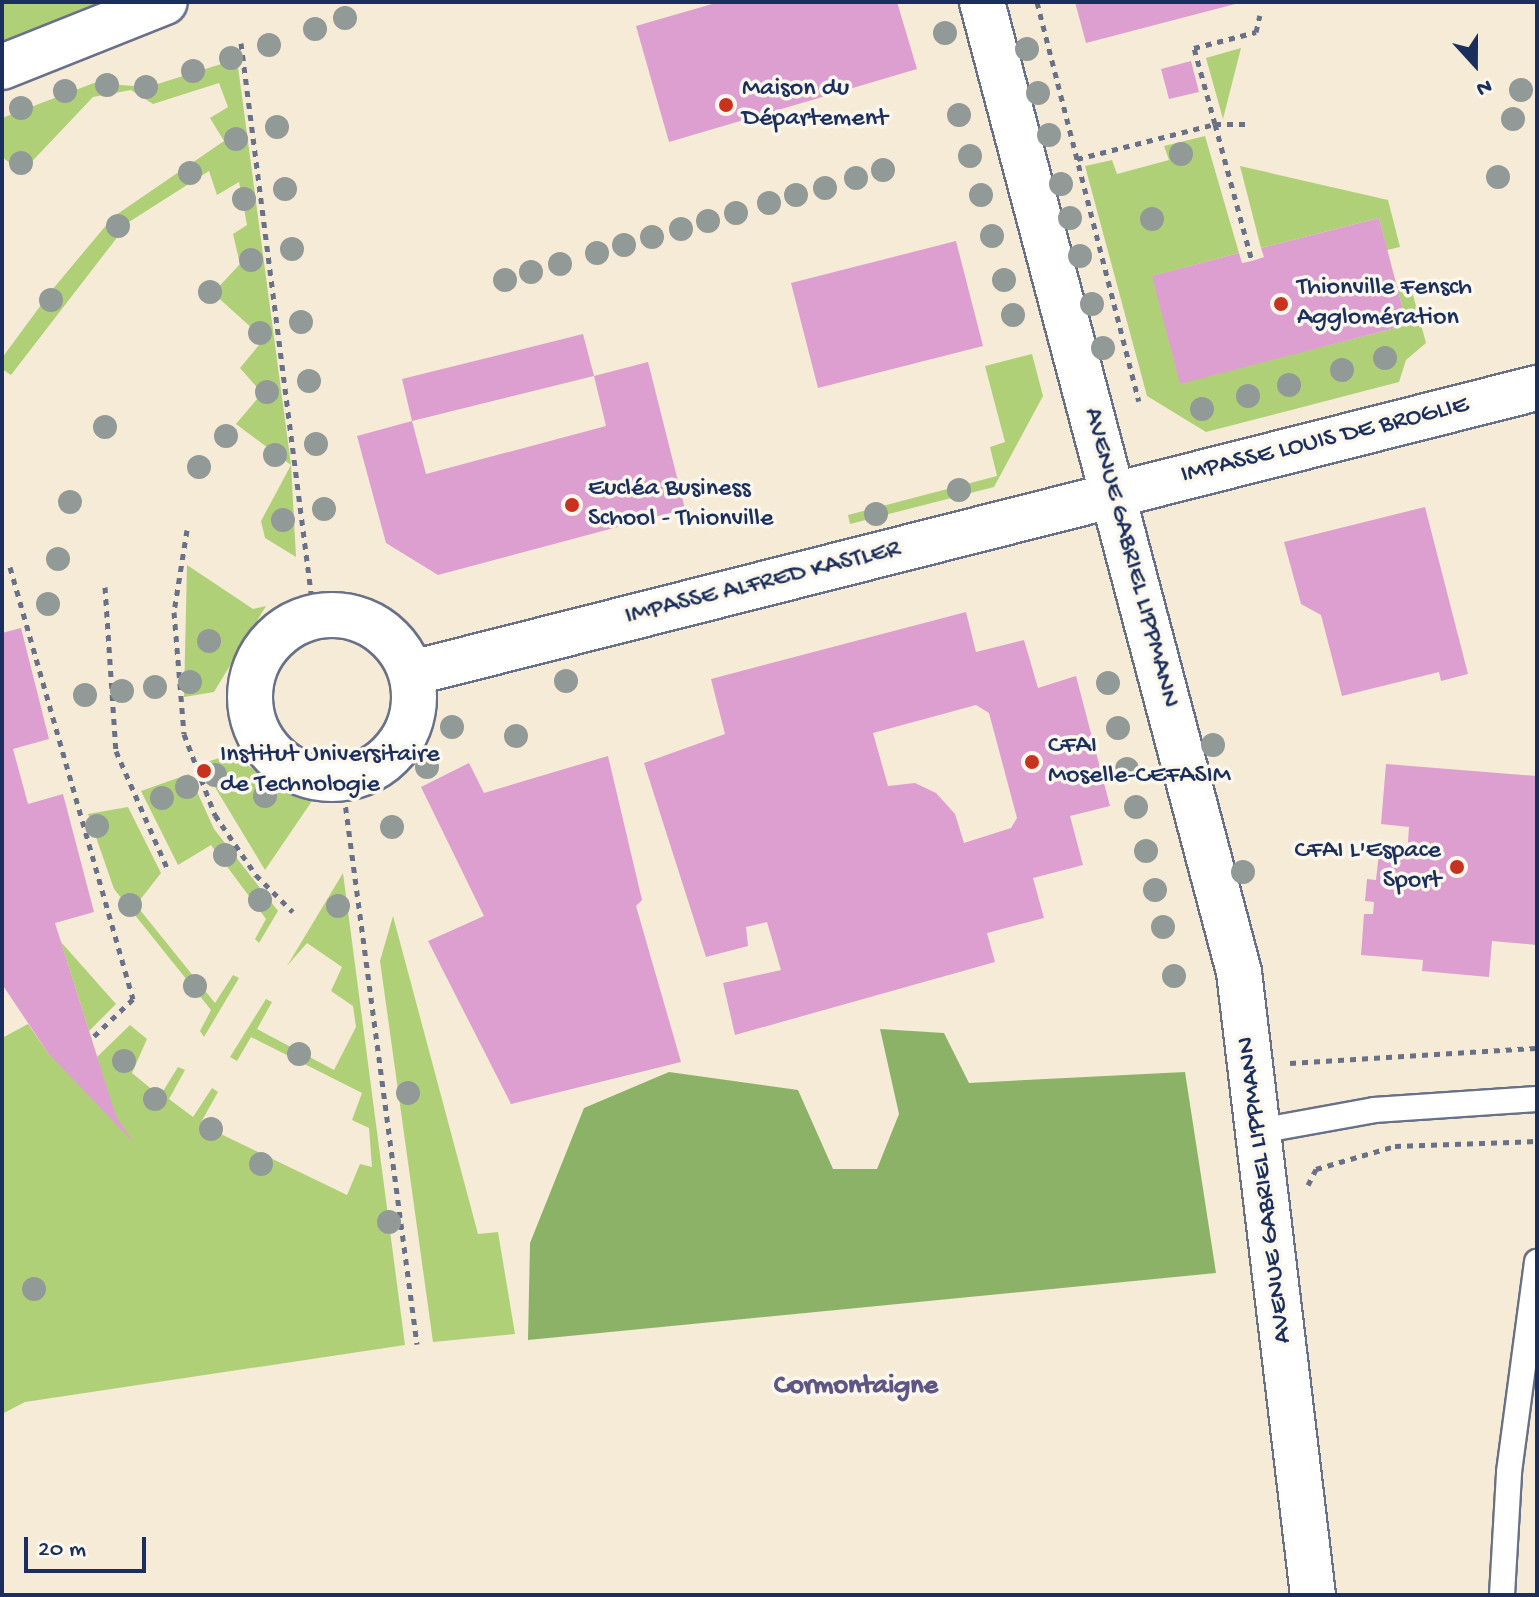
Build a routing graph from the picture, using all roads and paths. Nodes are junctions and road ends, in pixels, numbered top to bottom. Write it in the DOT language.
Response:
graph roads {
  1 [pos="165,2"];
  2 [pos="982,2"];
  3 [pos="1037,2"];
  4 [pos="1260,15"];
  5 [pos="241,43"];
  6 [pos="2,67"];
  7 [pos="1215,124"];
  8 [pos="1245,124"];
  9 [pos="1077,159"];
  10 [pos="1067,162"];
  11 [pos="1252,261"];
  12 [pos="1537,388"];
  13 [pos="1139,401"];
  14 [pos="1114,495"];
  15 [pos="187,530"];
  16 [pos="10,567"];
  17 [pos="105,587"];
  18 [pos="314,616"];
  19 [pos="412,673"];
  20 [pos="344,795"];
  21 [pos="167,868"];
  22 [pos="293,912"];
  23 [pos="91,1039"];
  24 [pos="1537,1048"];
  25 [pos="1250,1065"];
  26 [pos="1537,1099"];
  27 [pos="1259,1131"];
  28 [pos="1537,1141"];
  29 [pos="1305,1191"];
  30 [pos="1537,1262"];
  31 [pos="417,1344"];
  32 [pos="1313,1595"];
  33 [pos="1502,1595"];
  1 -- 6 [label="street"];
  2 -- 14 [label="street, AVENUE GABRIEL LIPPMANN"];
  3 -- 9 [label="path"];
  4 -- 7 [label="path"];
  5 -- 18 [label="path"];
  7 -- 8 [label="path"];
  7 -- 9 [label="path"];
  7 -- 11 [label="path"];
  9 -- 10 [label="path"];
  9 -- 13 [label="path"];
  12 -- 14 [label="street, IMPASSE LOUIS DE BROGLIE"];
  14 -- 19 [label="street, IMPASSE ALFRED KASTLER"];
  14 -- 25 [label="street, AVENUE GABRIEL LIPPMANN"];
  15 -- 22 [label="path"];
  16 -- 23 [label="path"];
  17 -- 21 [label="path"];
  18 -- 19 [label="street"];
  18 -- 19 [label="street"];
  20 -- 31 [label="path"];
  24 -- 25 [label="path"];
  25 -- 27 [label="street, AVENUE GABRIEL LIPPMANN"];
  26 -- 27 [label="lane"];
  27 -- 32 [label="street, AVENUE GABRIEL LIPPMANN"];
  28 -- 29 [label="path"];
  30 -- 33 [label="lane"];
}
